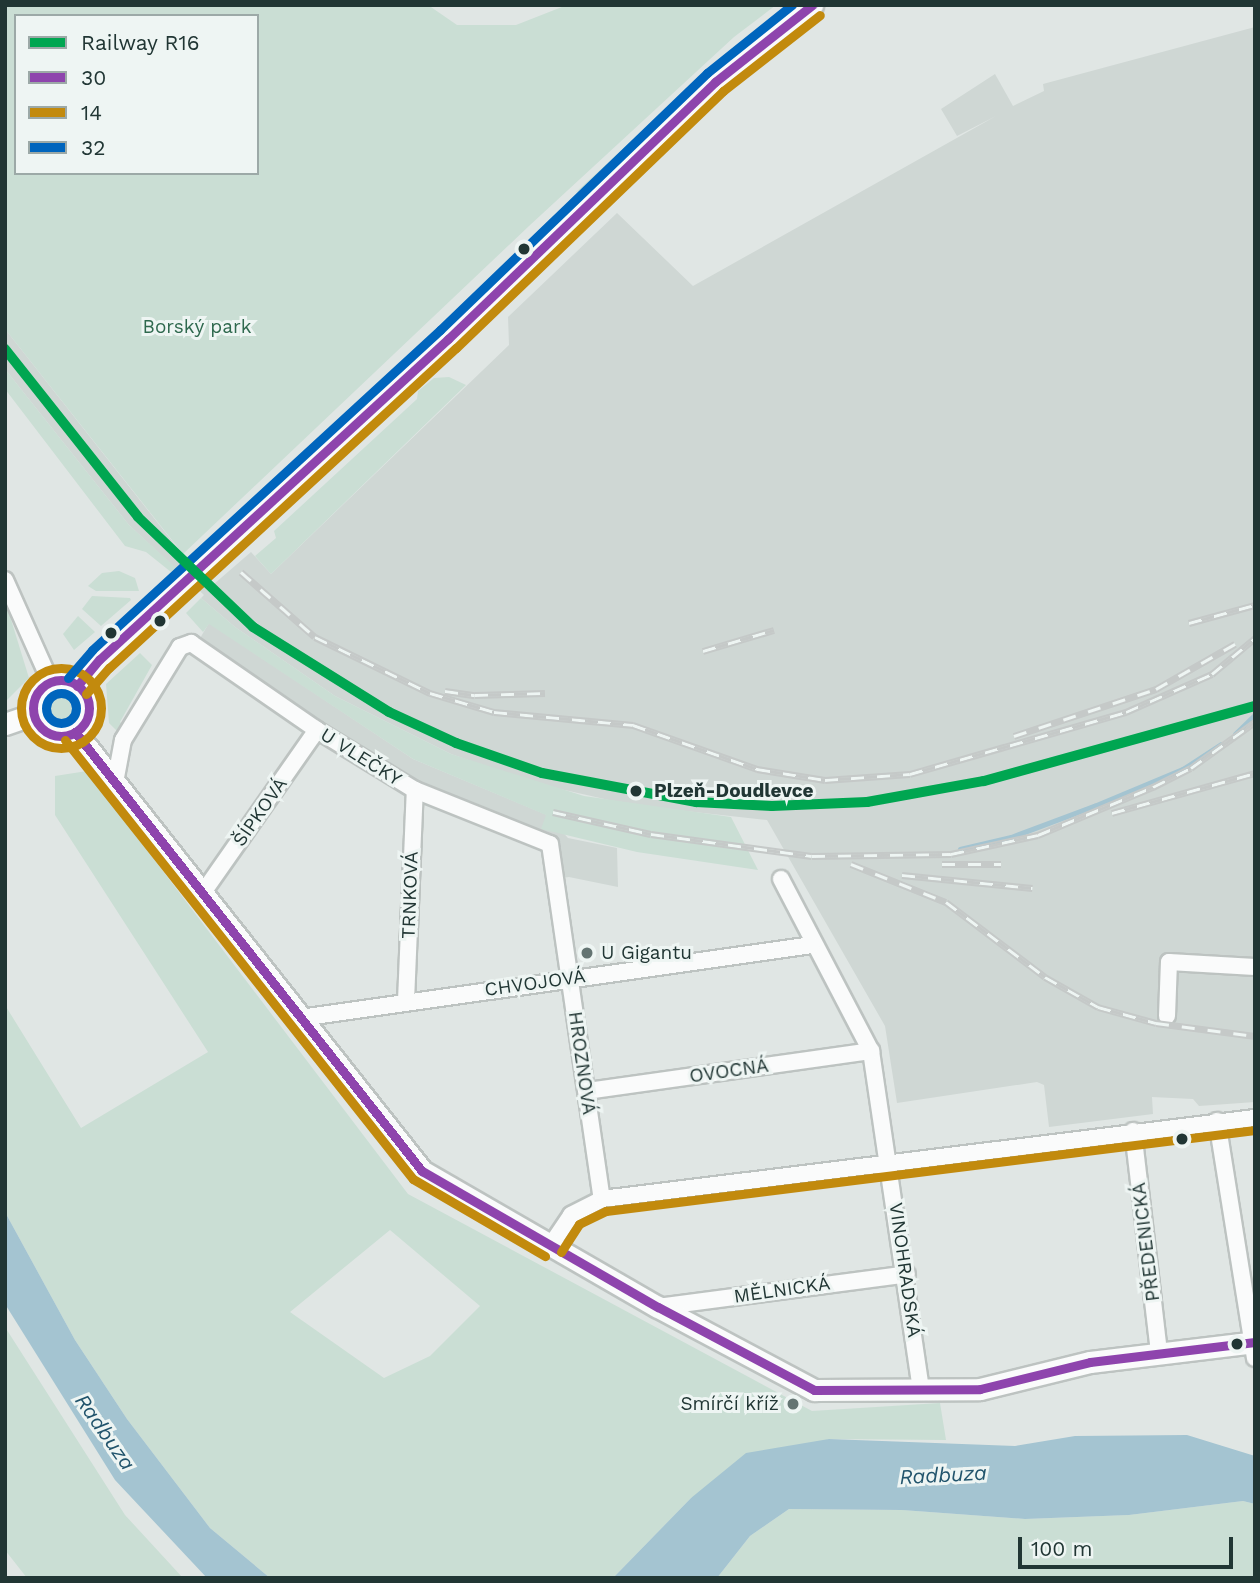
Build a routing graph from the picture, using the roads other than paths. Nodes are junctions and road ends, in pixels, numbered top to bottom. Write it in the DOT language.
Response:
graph roads {
  1 [pos="812,5"];
  2 [pos="5,580"];
  3 [pos="51,683"];
  4 [pos="77,686"];
  5 [pos="34,714"];
  6 [pos="5,724"];
  7 [pos="317,730"];
  8 [pos="75,733"];
  9 [pos="114,788"];
  10 [pos="415,790"];
  11 [pos="550,844"];
  12 [pos="781,879"];
  13 [pos="202,894"];
  14 [pos="812,945"];
  15 [pos="1255,967"];
  16 [pos="570,979"];
  17 [pos="406,1001"];
  18 [pos="1167,1016"];
  19 [pos="300,1018"];
  20 [pos="871,1051"];
  21 [pos="587,1091"];
  22 [pos="1255,1118"];
  23 [pos="1217,1121"];
  24 [pos="1133,1130"];
  25 [pos="890,1163"];
  26 [pos="602,1199"];
  27 [pos="551,1245"];
  28 [pos="907,1274"];
  29 [pos="658,1307"];
  30 [pos="1254,1347"];
  31 [pos="1159,1353"];
  32 [pos="921,1390"];
  1 -- 4 [label="street"];
  2 -- 3 [label="street"];
  3 -- 4 [label="street"];
  3 -- 5 [label="street"];
  4 -- 8 [label="street"];
  5 -- 6 [label="street"];
  5 -- 8 [label="street"];
  7 -- 9 [label="street, U VLEČKY"];
  7 -- 10 [label="street, U VLEČKY"];
  7 -- 13 [label="street, ŠÍPKOVÁ"];
  8 -- 9 [label="street"];
  9 -- 13 [label="street"];
  10 -- 11 [label="street, U VLEČKY"];
  10 -- 17 [label="street, TRNKOVÁ"];
  11 -- 16 [label="street, HROZNOVÁ"];
  12 -- 14 [label="street, VINOHRADSKÁ"];
  13 -- 19 [label="street"];
  14 -- 16 [label="street, CHVOJOVÁ"];
  14 -- 20 [label="street, VINOHRADSKÁ"];
  15 -- 18 [label="street"];
  16 -- 17 [label="street, CHVOJOVÁ"];
  16 -- 21 [label="street, HROZNOVÁ"];
  17 -- 19 [label="street, CHVOJOVÁ"];
  19 -- 27 [label="street"];
  20 -- 21 [label="street, OVOCNÁ"];
  20 -- 25 [label="street, VINOHRADSKÁ"];
  21 -- 26 [label="street, HROZNOVÁ"];
  22 -- 23 [label="street"];
  23 -- 24 [label="street"];
  23 -- 30 [label="street"];
  24 -- 25 [label="street"];
  24 -- 31 [label="street, PŘEDENICKÁ"];
  25 -- 26 [label="street"];
  25 -- 28 [label="street, VINOHRADSKÁ"];
  26 -- 27 [label="street"];
  27 -- 29 [label="street"];
  28 -- 29 [label="street, MĚLNICKÁ"];
  28 -- 32 [label="street, VINOHRADSKÁ"];
  29 -- 32 [label="street"];
  30 -- 31 [label="street"];
  31 -- 32 [label="street"];
}
